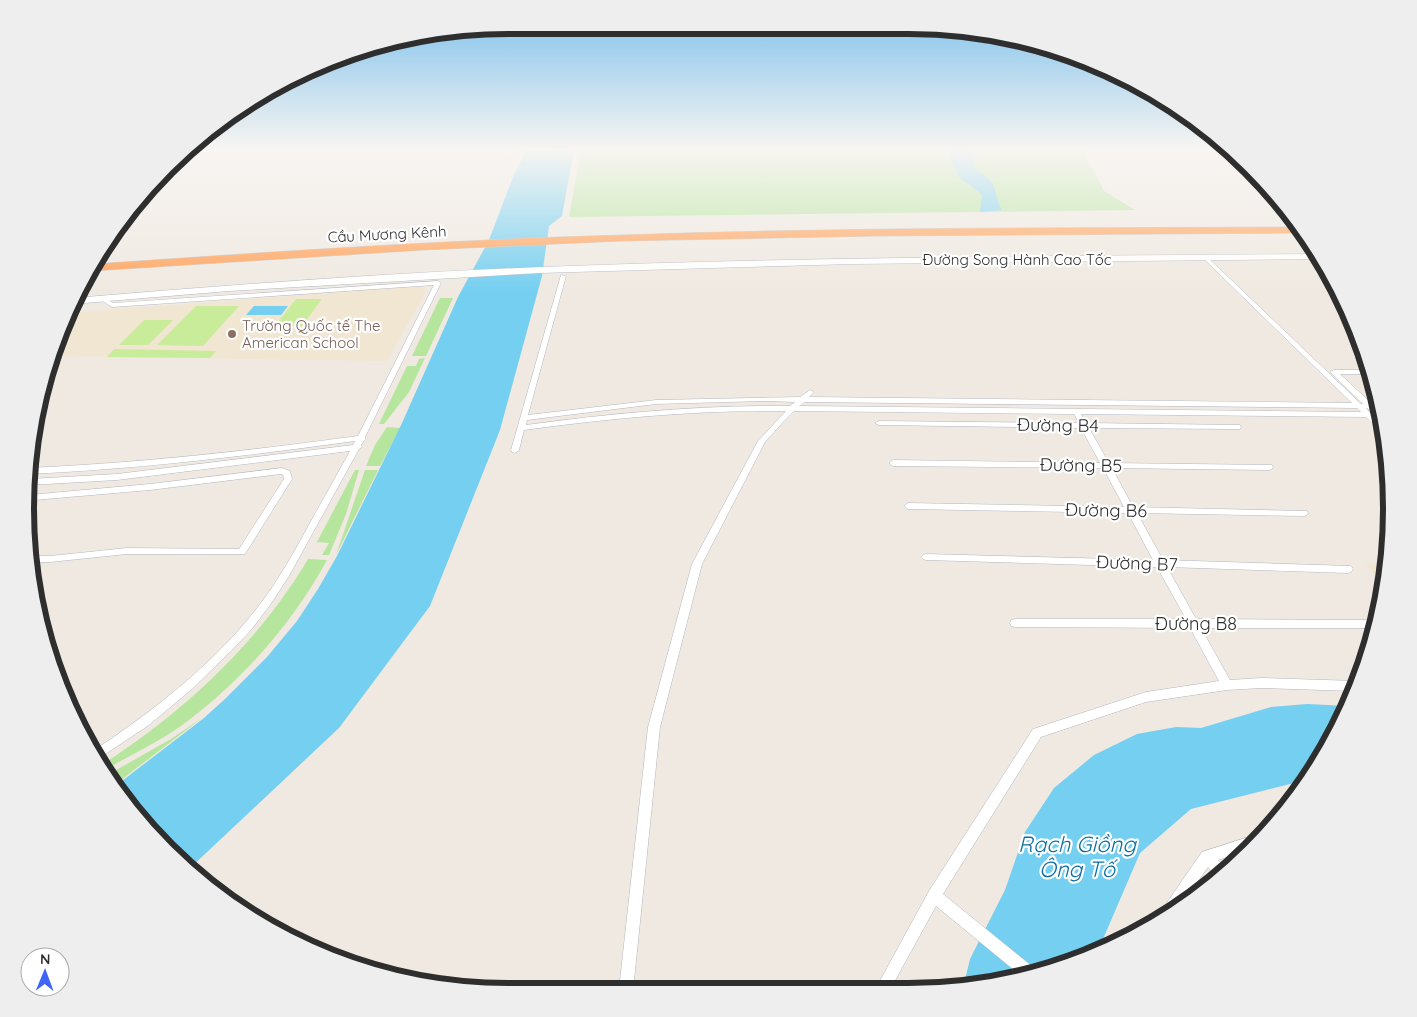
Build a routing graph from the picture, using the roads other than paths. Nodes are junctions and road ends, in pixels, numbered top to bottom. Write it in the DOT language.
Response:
graph roads {
  1 [pos="1287,222"];
  2 [pos="793,230"];
  3 [pos="1293,230"];
  4 [pos="224,254"];
  5 [pos="1205,257"];
  6 [pos="1311,257"];
  7 [pos="105,259"];
  8 [pos="99,267"];
  9 [pos="563,276"];
  10 [pos="101,298"];
  11 [pos="83,300"];
  12 [pos="1363,372"];
  13 [pos="806,396"];
  14 [pos="1359,406"];
  15 [pos="1370,406"];
  16 [pos="794,408"];
  17 [pos="1372,408"];
  18 [pos="1076,411"];
  19 [pos="1369,415"];
  20 [pos="1374,415"];
  21 [pos="524,418"];
  22 [pos="1375,421"];
  23 [pos="879,423"];
  24 [pos="1084,426"];
  25 [pos="1237,427"];
  26 [pos="521,428"];
  27 [pos="360,442"];
  28 [pos="515,450"];
  29 [pos="893,463"];
  30 [pos="1106,466"];
  31 [pos="1269,468"];
  32 [pos="36,472"];
  33 [pos="35,482"];
  34 [pos="34,497"];
  35 [pos="908,506"];
  36 [pos="1131,510"];
  37 [pos="1304,513"];
  38 [pos="926,557"];
  39 [pos="37,559"];
  40 [pos="1160,564"];
  41 [pos="1348,569"];
  42 [pos="1015,623"];
  43 [pos="1193,624"];
  44 [pos="1369,624"];
  45 [pos="1227,685"];
  46 [pos="1349,686"];
  47 [pos="100,751"];
  48 [pos="1243,845"];
  49 [pos="1207,857"];
  50 [pos="1218,868"];
  51 [pos="934,896"];
  52 [pos="1178,899"];
  53 [pos="1025,968"];
  54 [pos="627,983"];
  55 [pos="886,983"];
  1 -- 2 [label="highway"];
  2 -- 3 [label="highway"];
  2 -- 4 [label="highway, Cầu Mương Kênh"];
  4 -- 7 [label="highway"];
  4 -- 8 [label="highway"];
  5 -- 6 [label="main road, Đường Song Hành Cao Tốc"];
  5 -- 10 [label="main road, Đường Song Hành Cao Tốc"];
  5 -- 14 [label="street"];
  9 -- 21 [label="street"];
  10 -- 11 [label="main road"];
  10 -- 27 [label="street"];
  12 -- 15 [label="street"];
  13 -- 14 [label="street"];
  13 -- 16 [label="street"];
  13 -- 21 [label="street"];
  14 -- 15 [label="street"];
  14 -- 19 [label="street"];
  15 -- 17 [label="street"];
  16 -- 18 [label="street"];
  16 -- 26 [label="street"];
  16 -- 54 [label="street"];
  18 -- 19 [label="street"];
  18 -- 24 [label="street"];
  19 -- 20 [label="street"];
  19 -- 22 [label="street"];
  21 -- 26 [label="street"];
  23 -- 24 [label="street, Đường B4"];
  24 -- 25 [label="street, Đường B4"];
  24 -- 30 [label="street"];
  26 -- 28 [label="street"];
  27 -- 32 [label="street"];
  27 -- 33 [label="street"];
  27 -- 47 [label="street"];
  29 -- 30 [label="street, Đường B5"];
  30 -- 31 [label="street, Đường B5"];
  30 -- 36 [label="street"];
  34 -- 39 [label="street"];
  35 -- 36 [label="street, Đường B6"];
  36 -- 37 [label="street, Đường B6"];
  36 -- 40 [label="street"];
  38 -- 40 [label="street, Đường B7"];
  40 -- 41 [label="street, Đường B7"];
  40 -- 43 [label="street"];
  42 -- 43 [label="street, Đường B8"];
  43 -- 44 [label="street, Đường B8"];
  43 -- 45 [label="street"];
  45 -- 46 [label="street"];
  45 -- 51 [label="street"];
  48 -- 49 [label="street"];
  49 -- 50 [label="street"];
  49 -- 52 [label="street"];
  51 -- 53 [label="street"];
  51 -- 55 [label="street"];
}
